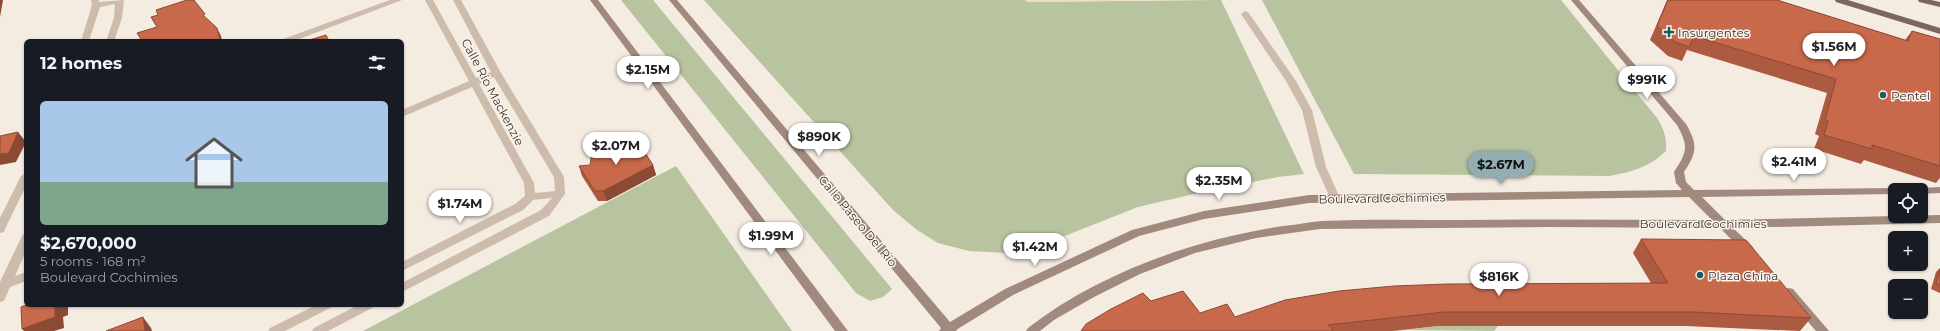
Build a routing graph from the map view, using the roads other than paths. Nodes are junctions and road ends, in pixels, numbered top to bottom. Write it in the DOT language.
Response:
graph roads {
  1 [pos="120,0"];
  2 [pos="398,0"];
  3 [pos="429,0"];
  4 [pos="457,0"];
  5 [pos="594,0"];
  6 [pos="673,0"];
  7 [pos="1575,0"];
  8 [pos="1839,0"];
  9 [pos="1922,0"];
  10 [pos="95,3"];
  11 [pos="1940,5"];
  12 [pos="1245,14"];
  13 [pos="1940,31"];
  14 [pos="86,39"];
  15 [pos="111,39"];
  16 [pos="291,39"];
  17 [pos="496,73"];
  18 [pos="474,82"];
  19 [pos="404,113"];
  20 [pos="24,180"];
  21 [pos="1940,190"];
  22 [pos="1928,191"];
  23 [pos="1888,192"];
  24 [pos="560,194"];
  25 [pos="1693,195"];
  26 [pos="530,197"];
  27 [pos="1334,198"];
  28 [pos="1940,219"];
  29 [pos="1725,224"];
  30 [pos="0,230"];
  31 [pos="24,242"];
  32 [pos="1756,257"];
  33 [pos="404,266"];
  34 [pos="24,277"];
  35 [pos="1782,285"];
  36 [pos="2,286"];
  37 [pos="404,287"];
  38 [pos="0,298"];
  39 [pos="322,307"];
  40 [pos="364,307"];
  41 [pos="279,330"];
  42 [pos="948,330"];
  43 [pos="318,331"];
  44 [pos="842,331"];
  45 [pos="1032,331"];
  46 [pos="1823,331"];
  1 -- 10 [label="street"];
  1 -- 15 [label="street"];
  2 -- 16 [label="street"];
  3 -- 18 [label="street, Calle Río Mackenzie"];
  4 -- 17 [label="street, Calle Río Mackenzie"];
  5 -- 44 [label="main road"];
  6 -- 42 [label="main road, Calle Paseo Del Río"];
  7 -- 25 [label="main road"];
  8 -- 13 [label="main road"];
  9 -- 11 [label="main road"];
  10 -- 14 [label="street"];
  12 -- 27 [label="street"];
  17 -- 18 [label="street"];
  17 -- 24 [label="street, Calle Río Mackenzie"];
  18 -- 19 [label="street"];
  18 -- 26 [label="street, Calle Río Mackenzie"];
  20 -- 30 [label="street"];
  21 -- 22 [label="main road"];
  23 -- 25 [label="main road, Boulevard Cochimies"];
  24 -- 26 [label="street"];
  24 -- 37 [label="street"];
  25 -- 27 [label="main road, Boulevard Cochimies"];
  25 -- 29 [label="main road"];
  26 -- 33 [label="street"];
  27 -- 42 [label="main road, Boulevard Cochimies"];
  28 -- 29 [label="main road, Boulevard Cochimies"];
  29 -- 32 [label="main road"];
  29 -- 45 [label="main road, Boulevard Cochimies"];
  31 -- 36 [label="street"];
  34 -- 36 [label="street"];
  35 -- 46 [label="main road"];
  36 -- 38 [label="street"];
  39 -- 41 [label="street"];
  40 -- 43 [label="street"];
}
